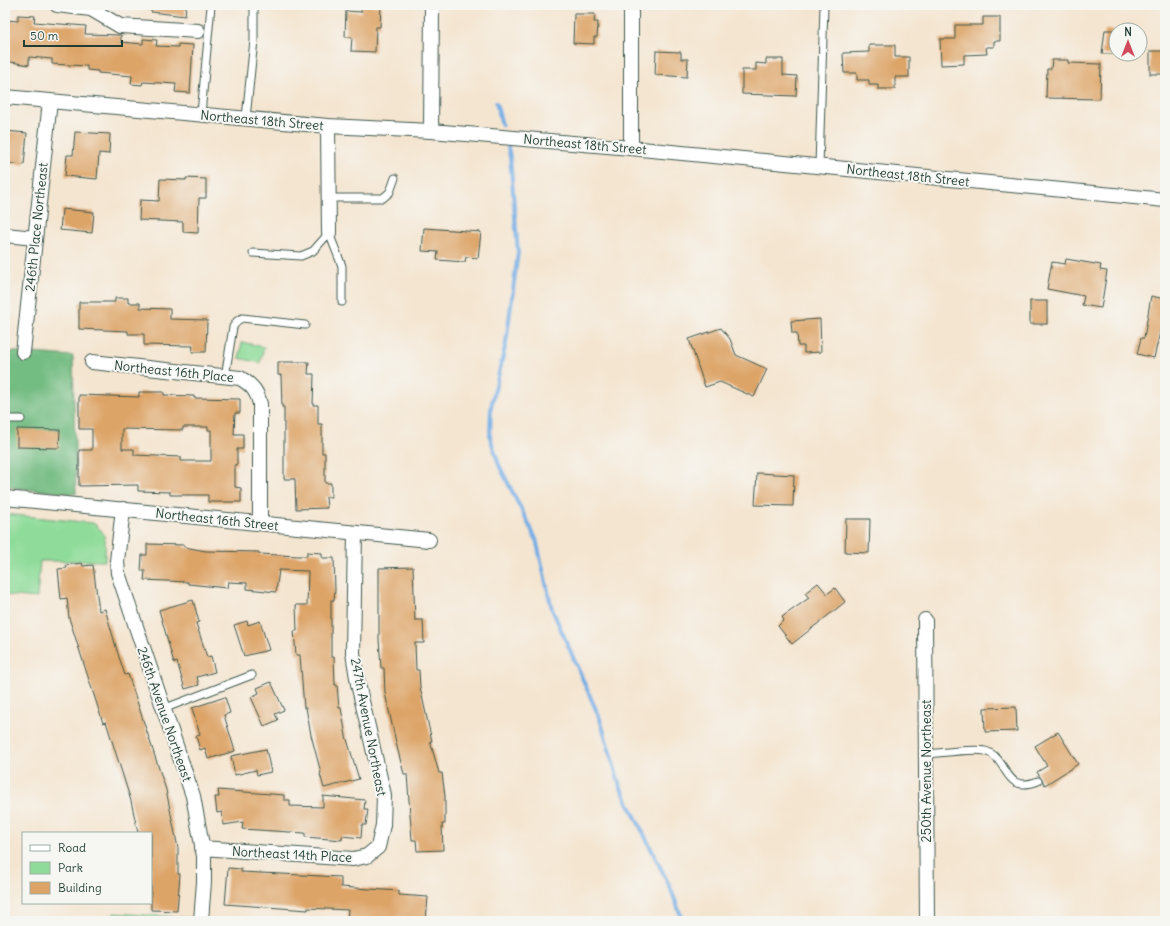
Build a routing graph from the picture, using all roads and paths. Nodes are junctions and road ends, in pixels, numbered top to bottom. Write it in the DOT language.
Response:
graph roads {
  1 [pos="57,5"];
  2 [pos="254,5"];
  3 [pos="432,5"];
  4 [pos="632,5"];
  5 [pos="824,5"];
  6 [pos="211,6"];
  7 [pos="198,31"];
  8 [pos="5,97"];
  9 [pos="50,101"];
  10 [pos="201,114"];
  11 [pos="246,118"];
  12 [pos="328,126"];
  13 [pos="431,131"];
  14 [pos="631,148"];
  15 [pos="819,166"];
  16 [pos="395,178"];
  17 [pos="328,198"];
  18 [pos="1165,200"];
  19 [pos="329,233"];
  20 [pos="5,235"];
  21 [pos="35,238"];
  22 [pos="252,253"];
  23 [pos="342,302"];
  24 [pos="305,325"];
  25 [pos="23,352"];
  26 [pos="92,362"];
  27 [pos="225,377"];
  28 [pos="5,419"];
  29 [pos="21,419"];
  30 [pos="5,498"];
  31 [pos="123,509"];
  32 [pos="260,523"];
  33 [pos="355,533"];
  34 [pos="429,540"];
  35 [pos="925,620"];
  36 [pos="252,675"];
  37 [pos="163,709"];
  38 [pos="926,754"];
  39 [pos="1038,781"];
  40 [pos="378,847"];
  41 [pos="202,848"];
  42 [pos="201,921"];
  43 [pos="927,921"];
  1 -- 7 [label="street"];
  2 -- 11 [label="lane"];
  3 -- 13 [label="street"];
  4 -- 14 [label="street"];
  5 -- 15 [label="lane"];
  6 -- 10 [label="lane"];
  8 -- 9 [label="street, Northeast 18th Street"];
  9 -- 10 [label="street, Northeast 18th Street"];
  9 -- 21 [label="street, 246th Place Northeast"];
  10 -- 11 [label="street, Northeast 18th Street"];
  11 -- 12 [label="street, Northeast 18th Street"];
  12 -- 13 [label="street, Northeast 18th Street"];
  12 -- 17 [label="street"];
  13 -- 14 [label="street, Northeast 18th Street"];
  14 -- 15 [label="street, Northeast 18th Street"];
  15 -- 18 [label="street, Northeast 18th Street"];
  16 -- 17 [label="lane"];
  17 -- 19 [label="street"];
  19 -- 22 [label="lane"];
  19 -- 23 [label="lane"];
  20 -- 21 [label="street"];
  21 -- 25 [label="street, 246th Place Northeast"];
  24 -- 27 [label="lane"];
  26 -- 27 [label="street, Northeast 16th Place"];
  27 -- 32 [label="street, Northeast 16th Place"];
  28 -- 29 [label="lane"];
  30 -- 31 [label="street, Northeast 16th Street"];
  31 -- 32 [label="street, Northeast 16th Street"];
  31 -- 37 [label="street, 246th Avenue Northeast"];
  32 -- 33 [label="street, Northeast 16th Street"];
  33 -- 34 [label="street, Northeast 16th Street"];
  33 -- 40 [label="street, 247th Avenue Northeast"];
  35 -- 38 [label="street, 250th Avenue Northeast"];
  36 -- 37 [label="lane"];
  37 -- 41 [label="street, 246th Avenue Northeast"];
  38 -- 39 [label="lane"];
  38 -- 43 [label="street, 250th Avenue Northeast"];
  40 -- 41 [label="street, Northeast 14th Place"];
  41 -- 42 [label="street, 246th Avenue Northeast"];
}
